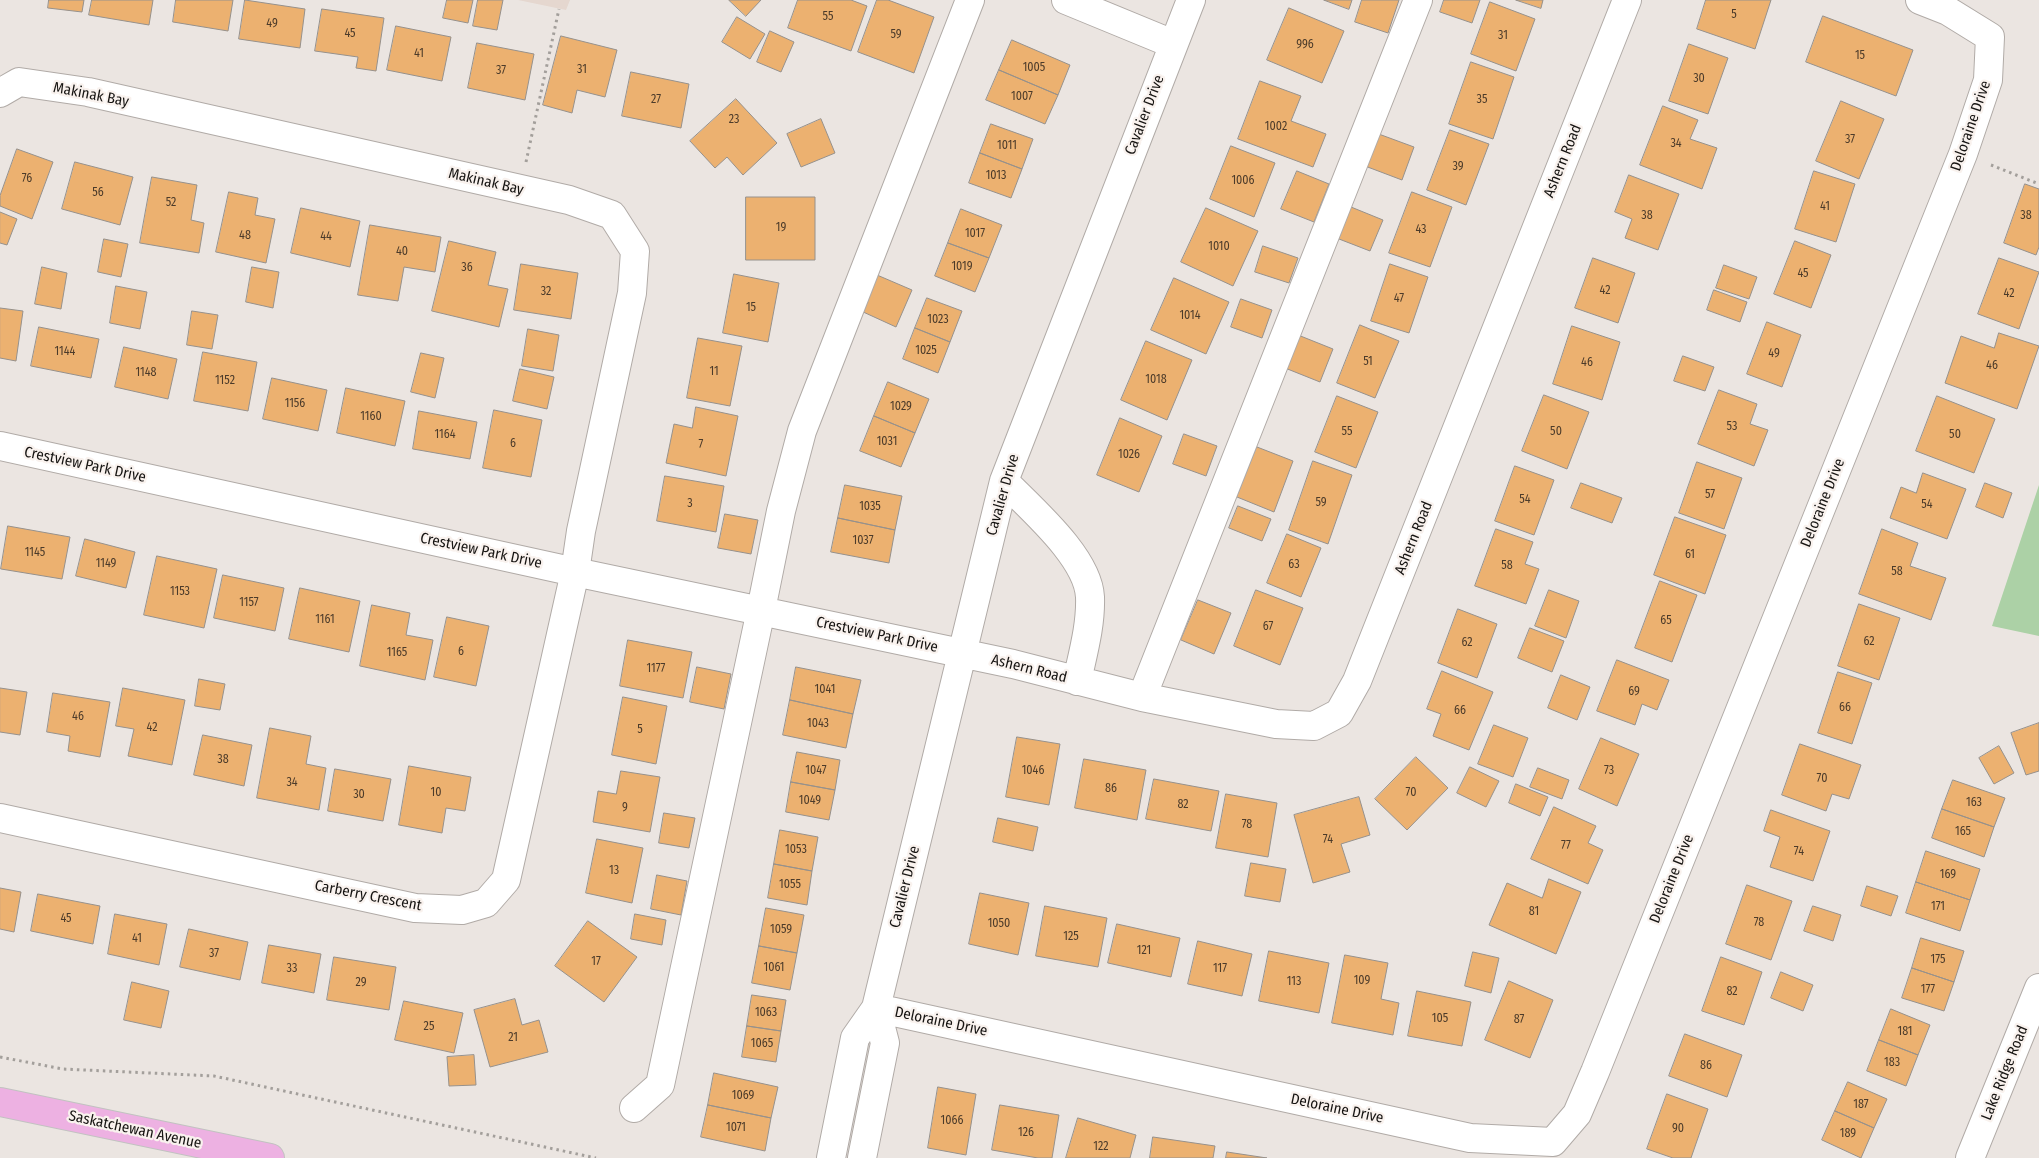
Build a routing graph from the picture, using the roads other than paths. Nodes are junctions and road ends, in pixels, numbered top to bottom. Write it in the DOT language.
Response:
graph roads {
  1 [pos="970,0"];
  2 [pos="1066,0"];
  3 [pos="1191,0"];
  4 [pos="1418,0"];
  5 [pos="1628,0"];
  6 [pos="1920,0"];
  7 [pos="1173,44"];
  8 [pos="0,93"];
  9 [pos="0,446"];
  10 [pos="1004,481"];
  11 [pos="575,572"];
  12 [pos="761,610"];
  13 [pos="962,654"];
  14 [pos="1077,681"];
  15 [pos="1142,697"];
  16 [pos="0,818"];
  17 [pos="2039,988"];
  18 [pos="876,1008"];
  19 [pos="0,1102"];
  20 [pos="634,1108"];
  21 [pos="270,1158"];
  22 [pos="831,1158"];
  23 [pos="862,1158"];
  24 [pos="1970,1158"];
  1 -- 12 [label="street"];
  2 -- 7 [label="street"];
  3 -- 7 [label="street, Cavalier Drive"];
  4 -- 15 [label="street"];
  5 -- 15 [label="street, Ashern Road"];
  6 -- 18 [label="street, Deloraine Drive"];
  7 -- 10 [label="street, Cavalier Drive"];
  8 -- 11 [label="street, Makinak Bay"];
  9 -- 11 [label="street, Crestview Park Drive"];
  10 -- 13 [label="street, Cavalier Drive"];
  10 -- 14 [label="street"];
  11 -- 12 [label="street, Crestview Park Drive"];
  11 -- 16 [label="street, Carberry Crescent"];
  12 -- 13 [label="street, Crestview Park Drive"];
  12 -- 20 [label="street"];
  13 -- 14 [label="street, Ashern Road"];
  13 -- 18 [label="street, Cavalier Drive"];
  14 -- 15 [label="street, Ashern Road"];
  17 -- 24 [label="street, Lake Ridge Road"];
  18 -- 22 [label="street, Cavalier Drive"];
  18 -- 23 [label="street, Cavalier Drive"];
  19 -- 21 [label="main road, Saskatchewan Avenue"];
}
